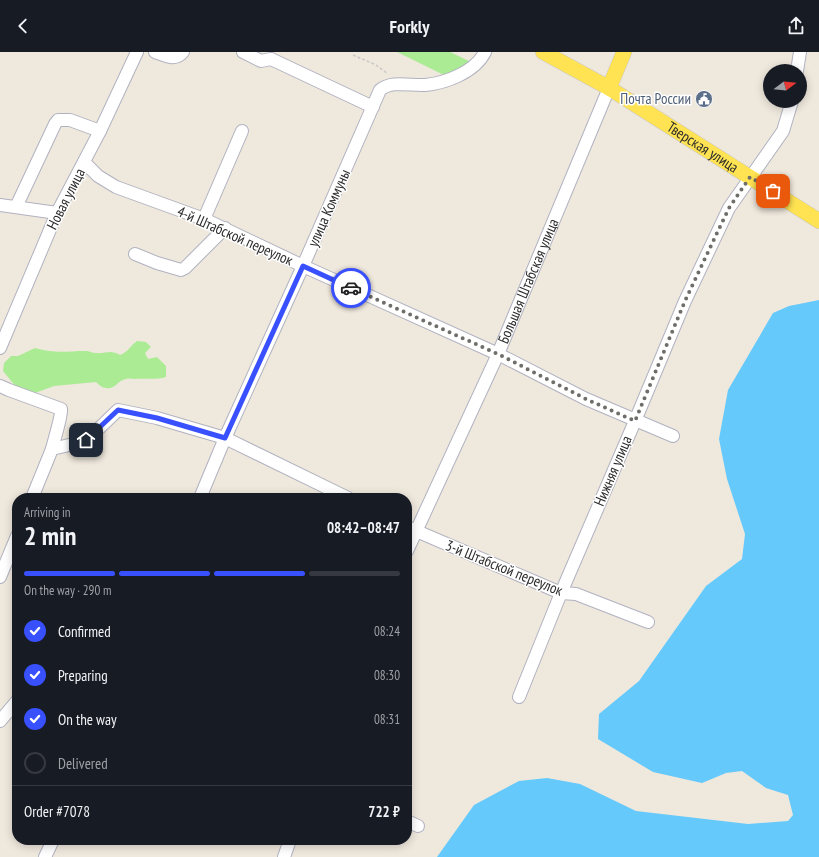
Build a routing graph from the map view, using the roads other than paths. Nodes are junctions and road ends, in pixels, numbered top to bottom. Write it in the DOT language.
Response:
graph roads {
  1 [pos="137,52"];
  2 [pos="155,52"];
  3 [pos="183,52"];
  4 [pos="243,52"];
  5 [pos="485,52"];
  6 [pos="543,52"];
  7 [pos="624,52"];
  8 [pos="800,52"];
  9 [pos="272,55"];
  10 [pos="798,64"];
  11 [pos="609,88"];
  12 [pos="373,107"];
  13 [pos="790,108"];
  14 [pos="242,131"];
  15 [pos="100,132"];
  16 [pos="84,162"];
  17 [pos="750,177"];
  18 [pos="0,205"];
  19 [pos="16,208"];
  20 [pos="57,213"];
  21 [pos="204,219"];
  22 [pos="819,221"];
  23 [pos="225,228"];
  24 [pos="135,254"];
  25 [pos="303,266"];
  26 [pos="0,348"];
  27 [pos="498,354"];
  28 [pos="0,386"];
  29 [pos="635,421"];
  30 [pos="673,436"];
  31 [pos="225,438"];
  32 [pos="52,449"];
  33 [pos="34,493"];
  34 [pos="202,493"];
  35 [pos="338,493"];
  36 [pos="412,529"];
  37 [pos="12,548"];
  38 [pos="0,577"];
  39 [pos="561,594"];
  40 [pos="648,622"];
  41 [pos="519,697"];
  42 [pos="12,706"];
  43 [pos="0,719"];
  44 [pos="51,845"];
  45 [pos="288,845"];
  46 [pos="45,857"];
  47 [pos="284,857"];
  1 -- 15 [label="street, Новая улица"];
  2 -- 3 [label="street"];
  4 -- 9 [label="street"];
  5 -- 12 [label="street, улица Коммуны"];
  6 -- 11 [label="main road, Тверская улица"];
  7 -- 11 [label="main road, Большая Штабская улица"];
  8 -- 10 [label="street"];
  9 -- 12 [label="street"];
  11 -- 17 [label="main road, Тверская улица"];
  11 -- 27 [label="street, Большая Штабская улица"];
  12 -- 25 [label="street, улица Коммуны"];
  13 -- 17 [label="street, Нижняя улица"];
  14 -- 21 [label="street"];
  15 -- 16 [label="street, Новая улица"];
  15 -- 19 [label="street"];
  16 -- 20 [label="street, Новая улица"];
  16 -- 21 [label="street, 4-й Штабской переулок"];
  17 -- 22 [label="main road, Тверская улица"];
  17 -- 29 [label="street, Нижняя улица"];
  18 -- 19 [label="street"];
  19 -- 20 [label="street"];
  20 -- 26 [label="street, Новая улица"];
  21 -- 23 [label="street, 4-й Штабской переулок"];
  23 -- 24 [label="street"];
  23 -- 25 [label="street, 4-й Штабской переулок"];
  25 -- 27 [label="street, 4-й Штабской переулок"];
  25 -- 31 [label="street, улица Коммуны"];
  27 -- 29 [label="street, 4-й Штабской переулок"];
  27 -- 36 [label="street, Большая Штабская улица"];
  28 -- 32 [label="street"];
  29 -- 30 [label="street, 4-й Штабской переулок"];
  29 -- 39 [label="street, Нижняя улица"];
  31 -- 32 [label="street"];
  31 -- 34 [label="street, улица Коммуны"];
  31 -- 35 [label="street"];
  32 -- 33 [label="street"];
  36 -- 39 [label="street, 3-й Штабской переулок"];
  37 -- 38 [label="street"];
  39 -- 40 [label="street, 3-й Штабской переулок"];
  39 -- 41 [label="street, Нижняя улица"];
  42 -- 43 [label="street"];
  44 -- 46 [label="street"];
  45 -- 47 [label="street"];
}
